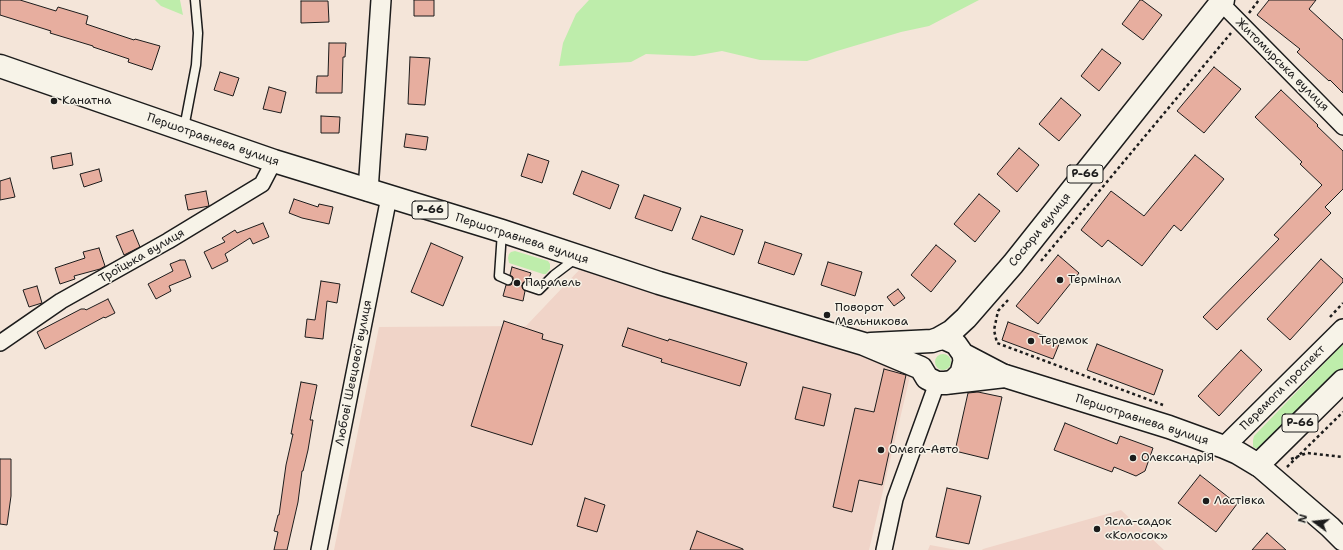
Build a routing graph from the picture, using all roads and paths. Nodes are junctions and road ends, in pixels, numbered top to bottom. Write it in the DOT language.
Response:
graph roads {
  1 [pos="195,0"];
  2 [pos="381,0"];
  3 [pos="1259,0"];
  4 [pos="1222,1"];
  5 [pos="1240,23"];
  6 [pos="0,66"];
  7 [pos="1343,127"];
  8 [pos="183,129"];
  9 [pos="274,161"];
  10 [pos="368,190"];
  11 [pos="389,197"];
  12 [pos="502,231"];
  13 [pos="578,257"];
  14 [pos="1038,263"];
  15 [pos="508,280"];
  16 [pos="527,286"];
  17 [pos="1008,299"];
  18 [pos="1343,303"];
  19 [pos="1327,320"];
  20 [pos="1343,329"];
  21 [pos="935,340"];
  22 [pos="0,343"];
  23 [pos="864,344"];
  24 [pos="963,354"];
  25 [pos="921,368"];
  26 [pos="1005,376"];
  27 [pos="1343,381"];
  28 [pos="941,383"];
  29 [pos="1167,406"];
  30 [pos="1343,412"];
  31 [pos="1224,447"];
  32 [pos="1298,456"];
  33 [pos="1343,456"];
  34 [pos="1287,460"];
  35 [pos="1258,464"];
  36 [pos="1287,467"];
  37 [pos="1343,540"];
  38 [pos="319,550"];
  39 [pos="884,550"];
  1 -- 8 [label="lane"];
  2 -- 10 [label="street"];
  3 -- 5 [label="path"];
  4 -- 5 [label="street, Житомирська вулиця"];
  4 -- 21 [label="main road, Сосюри вулиця / Р-66"];
  5 -- 7 [label="street, Житомирська вулиця"];
  5 -- 14 [label="path"];
  6 -- 8 [label="main road, Першотравнева вулиця / Р-66"];
  8 -- 9 [label="main road, Першотравнева вулиця / Р-66"];
  9 -- 10 [label="main road, Першотравнева вулиця / Р-66"];
  9 -- 22 [label="street, Троїцька вулиця"];
  10 -- 11 [label="main road, Першотравнева вулиця / Р-66"];
  11 -- 12 [label="main road, Першотравнева вулиця / Р-66"];
  11 -- 38 [label="street, Любові Шевцової вулиця"];
  12 -- 13 [label="main road, Першотравнева вулиця / Р-66"];
  12 -- 15 [label="lane"];
  13 -- 16 [label="lane"];
  13 -- 23 [label="main road, Першотравнева вулиця / Р-66"];
  17 -- 29 [label="path"];
  18 -- 19 [label="path"];
  20 -- 31 [label="street, Перемоги проспект"];
  21 -- 23 [label="main road, Першотравнева вулиця / Р-66"];
  21 -- 24 [label="main road, Першотравнева вулиця"];
  21 -- 25 [label="main road"];
  23 -- 25 [label="main road, Першотравнева вулиця / Р-66"];
  24 -- 26 [label="main road, Першотравнева вулиця"];
  24 -- 28 [label="main road"];
  25 -- 28 [label="main road, Р-66"];
  26 -- 28 [label="main road, Першотравнева вулиця"];
  26 -- 31 [label="main road, Першотравнева вулиця"];
  27 -- 35 [label="main road, Р-66"];
  28 -- 39 [label="street"];
  30 -- 32 [label="path"];
  31 -- 35 [label="main road, Першотравнева вулиця"];
  32 -- 33 [label="path"];
  32 -- 34 [label="path"];
  32 -- 36 [label="path"];
  35 -- 37 [label="main road, Першотравнева вулиця"];
}
